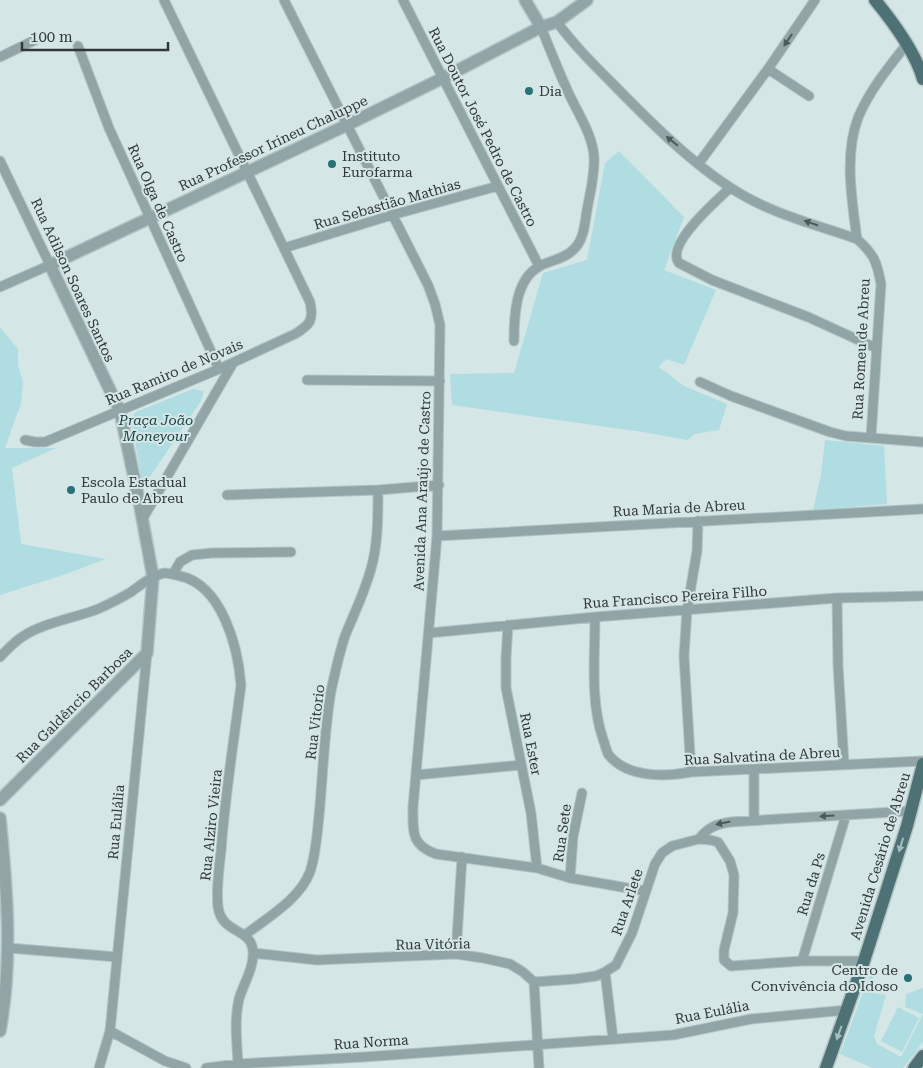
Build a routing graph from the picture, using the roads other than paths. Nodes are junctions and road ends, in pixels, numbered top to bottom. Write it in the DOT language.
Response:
graph roads {
  1 [pos="164,0"];
  2 [pos="284,0"];
  3 [pos="404,0"];
  4 [pos="525,0"];
  5 [pos="587,0"];
  6 [pos="815,0"];
  7 [pos="875,0"];
  8 [pos="557,22"];
  9 [pos="541,28"];
  10 [pos="37,39"];
  11 [pos="906,45"];
  12 [pos="78,46"];
  13 [pos="0,57"];
  14 [pos="768,69"];
  15 [pos="443,78"];
  16 [pos="923,79"];
  17 [pos="809,96"];
  18 [pos="347,125"];
  19 [pos="0,161"];
  20 [pos="699,163"];
  21 [pos="247,172"];
  22 [pos="498,186"];
  23 [pos="730,188"];
  24 [pos="392,215"];
  25 [pos="149,218"];
  26 [pos="857,239"];
  27 [pos="284,248"];
  28 [pos="50,265"];
  29 [pos="539,266"];
  30 [pos="0,287"];
  31 [pos="514,341"];
  32 [pos="876,348"];
  33 [pos="233,363"];
  34 [pos="219,369"];
  35 [pos="307,380"];
  36 [pos="440,381"];
  37 [pos="700,382"];
  38 [pos="120,411"];
  39 [pos="871,437"];
  40 [pos="25,440"];
  41 [pos="923,442"];
  42 [pos="439,485"];
  43 [pos="378,490"];
  44 [pos="227,495"];
  45 [pos="923,509"];
  46 [pos="142,520"];
  47 [pos="698,520"];
  48 [pos="437,536"];
  49 [pos="291,552"];
  50 [pos="173,574"];
  51 [pos="153,577"];
  52 [pos="923,596"];
  53 [pos="837,598"];
  54 [pos="687,610"];
  55 [pos="595,617"];
  56 [pos="508,625"];
  57 [pos="429,633"];
  58 [pos="147,653"];
  59 [pos="0,657"];
  60 [pos="923,763"];
  61 [pos="844,764"];
  62 [pos="521,765"];
  63 [pos="754,769"];
  64 [pos="691,772"];
  65 [pos="416,775"];
  66 [pos="582,793"];
  67 [pos="0,800"];
  68 [pos="911,811"];
  69 [pos="846,815"];
  70 [pos="0,818"];
  71 [pos="754,820"];
  72 [pos="699,839"];
  73 [pos="462,857"];
  74 [pos="537,868"];
  75 [pos="570,878"];
  76 [pos="645,891"];
  77 [pos="246,935"];
  78 [pos="8,948"];
  79 [pos="253,953"];
  80 [pos="456,954"];
  81 [pos="117,957"];
  82 [pos="802,961"];
  83 [pos="864,961"];
  84 [pos="605,972"];
  85 [pos="534,982"];
  86 [pos="847,1010"];
  87 [pos="0,1030"];
  88 [pos="110,1031"];
  89 [pos="612,1039"];
  90 [pos="538,1044"];
  91 [pos="923,1056"];
  92 [pos="238,1064"];
  93 [pos="98,1068"];
  94 [pos="186,1068"];
  95 [pos="206,1068"];
  96 [pos="539,1068"];
  97 [pos="826,1068"];
  98 [pos="914,1068"];
  1 -- 21 [label="street"];
  2 -- 18 [label="street, Avenida Ana Araújo de Castro"];
  3 -- 15 [label="street, Rua Doutor José Pedro de Castro"];
  4 -- 9 [label="street"];
  5 -- 8 [label="street, Rua Professor Irineu Chaluppe"];
  6 -- 14 [label="street, one-way"];
  7 -- 11 [label="main road"];
  8 -- 9 [label="street, Rua Professor Irineu Chaluppe"];
  20 -- 8 [label="street, one-way"];
  9 -- 15 [label="street, Rua Professor Irineu Chaluppe"];
  9 -- 29 [label="street"];
  10 -- 13 [label="street"];
  11 -- 16 [label="main road"];
  11 -- 26 [label="street"];
  12 -- 25 [label="street, Rua Olga de Castro"];
  14 -- 17 [label="street"];
  14 -- 20 [label="street"];
  15 -- 18 [label="street, Rua Professor Irineu Chaluppe"];
  15 -- 22 [label="street, Rua Doutor José Pedro de Castro"];
  18 -- 21 [label="street, Rua Professor Irineu Chaluppe"];
  18 -- 24 [label="street, Avenida Ana Araújo de Castro"];
  19 -- 28 [label="street, Rua Adilson Soares Santos"];
  20 -- 23 [label="street"];
  21 -- 25 [label="street, Rua Professor Irineu Chaluppe"];
  21 -- 27 [label="street"];
  22 -- 24 [label="street, Rua Sebastião Mathias"];
  22 -- 29 [label="street, Rua Doutor José Pedro de Castro"];
  26 -- 23 [label="street, one-way"];
  23 -- 32 [label="street"];
  24 -- 27 [label="street, Rua Sebastião Mathias"];
  24 -- 36 [label="street, Avenida Ana Araújo de Castro"];
  25 -- 28 [label="street, Rua Professor Irineu Chaluppe"];
  25 -- 34 [label="street, Rua Olga de Castro"];
  26 -- 32 [label="street, Rua Romeu de Abreu"];
  27 -- 33 [label="street, Rua Ramiro de Novais"];
  28 -- 30 [label="street, Rua Professor Irineu Chaluppe"];
  28 -- 38 [label="street, Rua Adilson Soares Santos"];
  29 -- 31 [label="street"];
  32 -- 39 [label="street, Rua Romeu de Abreu"];
  33 -- 34 [label="street, Rua Ramiro de Novais"];
  33 -- 46 [label="street"];
  34 -- 38 [label="street, Rua Ramiro de Novais"];
  35 -- 36 [label="street"];
  36 -- 42 [label="street, Avenida Ana Araújo de Castro"];
  37 -- 39 [label="street"];
  38 -- 40 [label="street, Rua Ramiro de Novais"];
  38 -- 46 [label="street, Rua Adilson Soares Santos"];
  39 -- 41 [label="street"];
  42 -- 43 [label="street"];
  42 -- 48 [label="street, Avenida Ana Araújo de Castro"];
  43 -- 44 [label="street"];
  43 -- 77 [label="street, Rua Vitorio"];
  45 -- 47 [label="street, Rua Maria de Abreu"];
  46 -- 51 [label="street, Rua Eulália"];
  47 -- 48 [label="street, Rua Maria de Abreu"];
  47 -- 54 [label="street"];
  48 -- 57 [label="street, Avenida Ana Araújo de Castro"];
  49 -- 50 [label="street"];
  50 -- 51 [label="street"];
  50 -- 77 [label="street, Rua Alziro Vieira"];
  51 -- 58 [label="street, Rua Eulália"];
  51 -- 59 [label="street"];
  52 -- 53 [label="street, Rua Francisco Pereira Filho"];
  53 -- 54 [label="street, Rua Francisco Pereira Filho"];
  53 -- 61 [label="street"];
  54 -- 55 [label="street, Rua Francisco Pereira Filho"];
  54 -- 64 [label="street"];
  55 -- 56 [label="street, Rua Francisco Pereira Filho"];
  55 -- 64 [label="street, Rua Salvatina de Abreu"];
  56 -- 57 [label="street, Rua Francisco Pereira Filho"];
  56 -- 62 [label="street, Rua Ester"];
  57 -- 65 [label="street, Avenida Ana Araújo de Castro"];
  58 -- 67 [label="street, Rua Galdêncio Barbosa"];
  58 -- 81 [label="street, Rua Eulália"];
  60 -- 61 [label="street, Rua Salvatina de Abreu"];
  60 -- 68 [label="main road, Avenida Cesário de Abreu"];
  61 -- 63 [label="street, Rua Salvatina de Abreu"];
  62 -- 65 [label="street"];
  62 -- 74 [label="street, Rua Ester"];
  63 -- 64 [label="street, Rua Salvatina de Abreu"];
  63 -- 71 [label="street"];
  65 -- 73 [label="street, Avenida Ana Araújo de Castro"];
  66 -- 75 [label="street, Rua Sete"];
  68 -- 69 [label="street"];
  68 -- 83 [label="main road, Avenida Cesário de Abreu, one-way"];
  69 -- 71 [label="street, one-way"];
  69 -- 82 [label="street, Rua da Ps"];
  70 -- 78 [label="street"];
  71 -- 72 [label="street, one-way"];
  72 -- 76 [label="street, Rua Arlete"];
  72 -- 82 [label="street"];
  73 -- 74 [label="street, Avenida Ana Araújo de Castro"];
  73 -- 80 [label="street"];
  74 -- 75 [label="street, Avenida Ana Araújo de Castro"];
  75 -- 76 [label="street, Avenida Ana Araújo de Castro"];
  76 -- 84 [label="street, Rua Arlete"];
  77 -- 79 [label="street"];
  78 -- 81 [label="street"];
  78 -- 87 [label="street"];
  79 -- 80 [label="street, Rua Vitória"];
  79 -- 92 [label="street"];
  80 -- 85 [label="street, Rua Vitória"];
  81 -- 88 [label="street, Rua Eulália"];
  82 -- 83 [label="street"];
  83 -- 86 [label="main road, Avenida Cesário de Abreu"];
  84 -- 85 [label="street"];
  84 -- 89 [label="street"];
  85 -- 90 [label="street"];
  86 -- 89 [label="street, Rua Eulália"];
  86 -- 97 [label="main road, Avenida Cesário de Abreu, one-way"];
  88 -- 93 [label="street, Rua Eulália"];
  88 -- 94 [label="street"];
  89 -- 90 [label="street, Rua Eulália"];
  90 -- 92 [label="street, Rua Norma"];
  90 -- 96 [label="street"];
  91 -- 98 [label="main road"];
  92 -- 95 [label="street, Rua Norma"];
}
